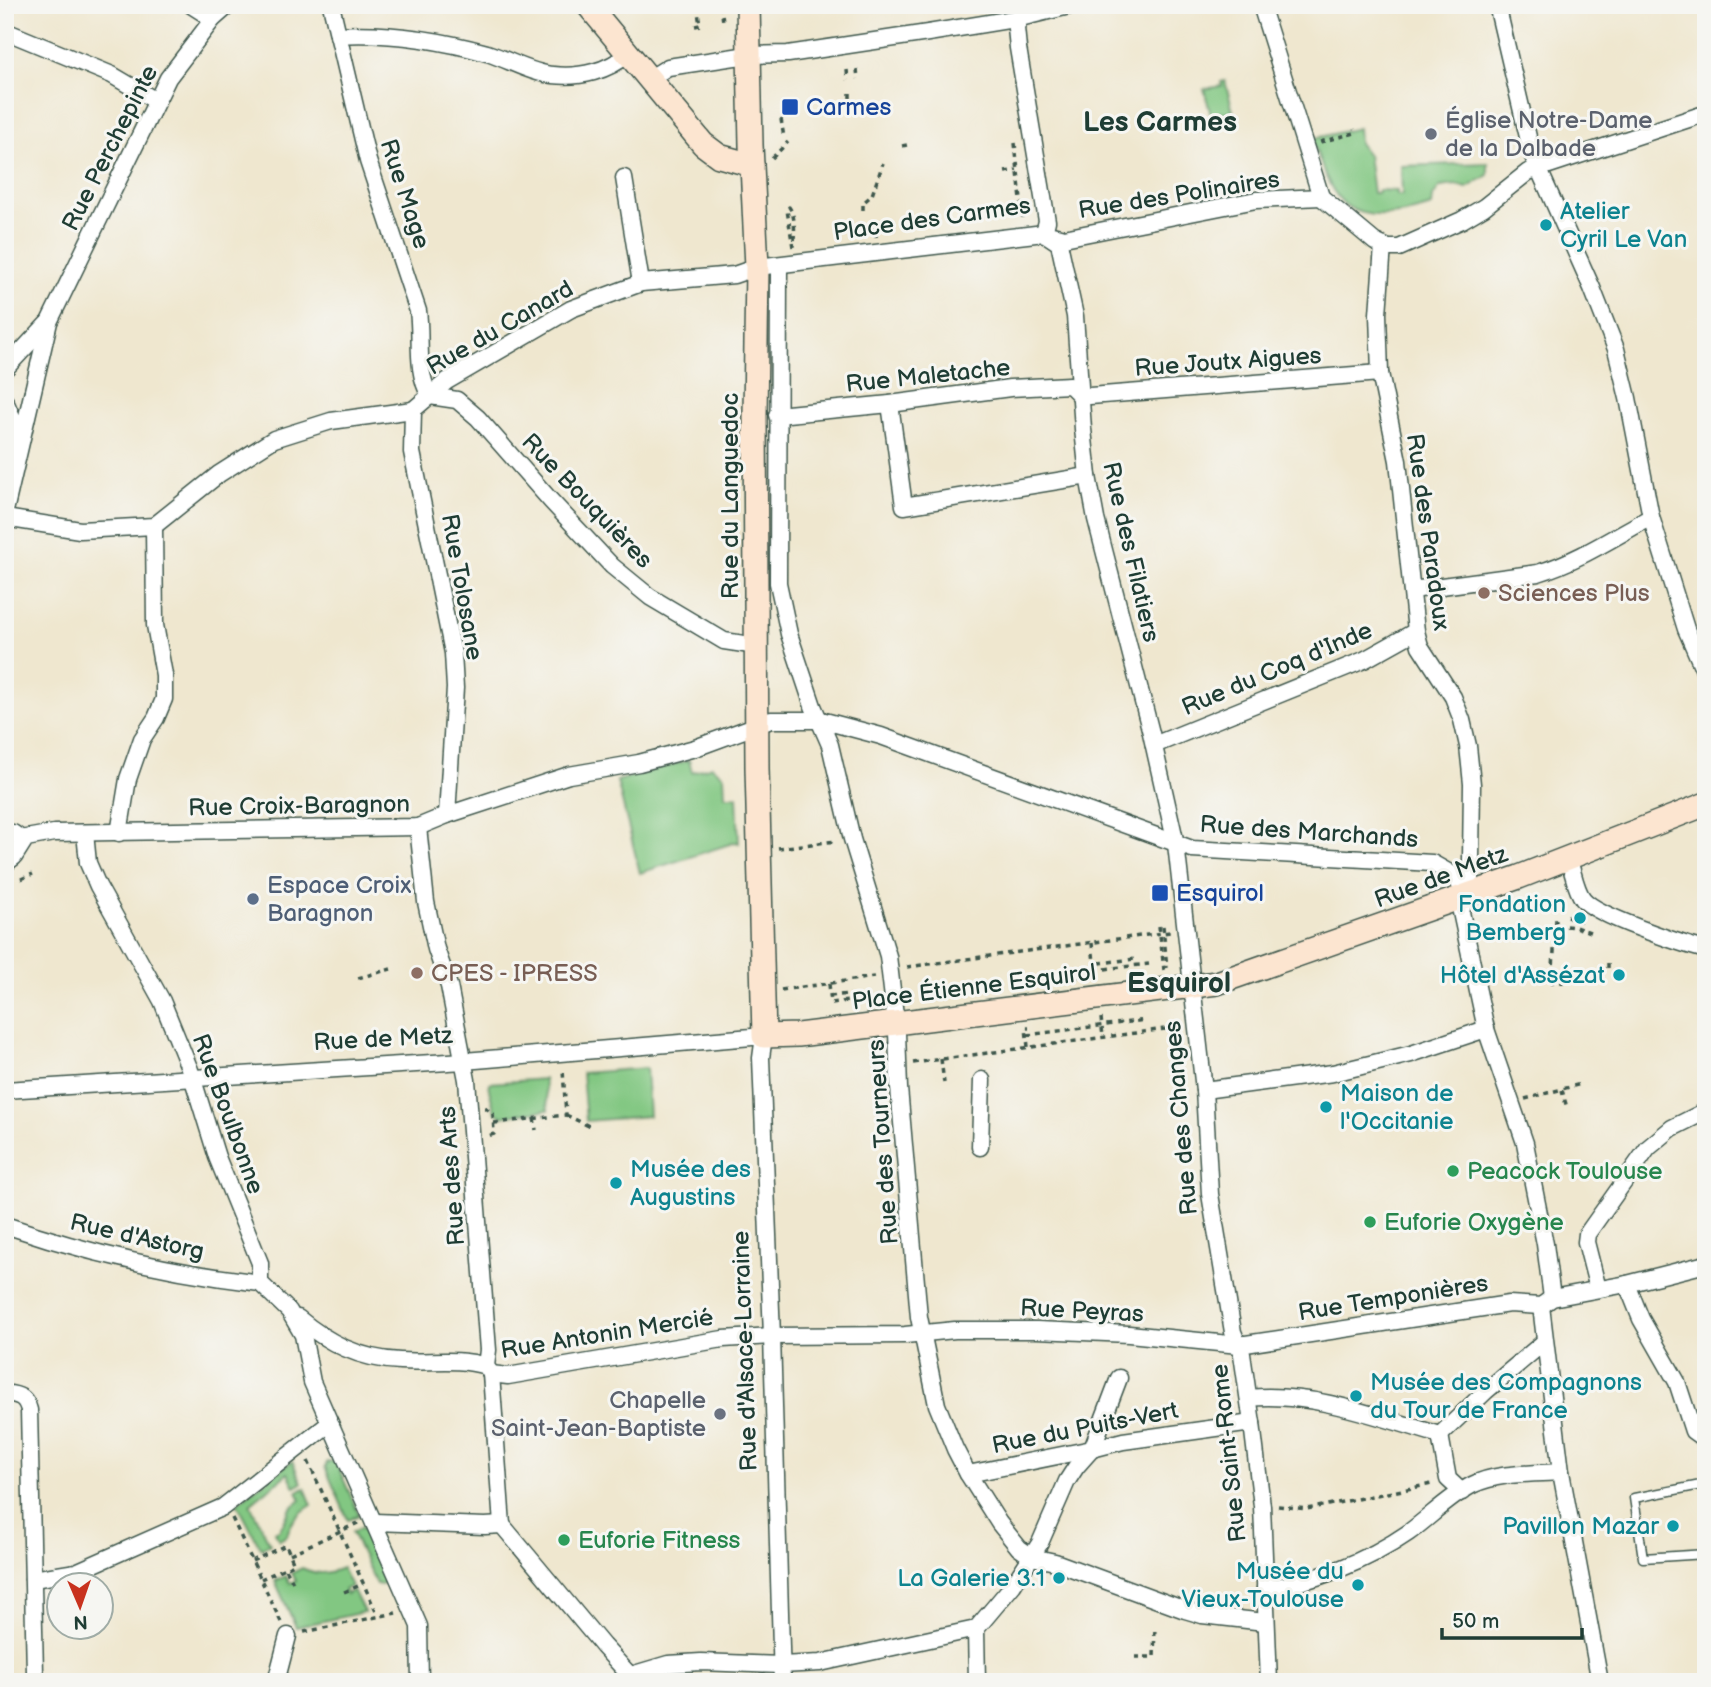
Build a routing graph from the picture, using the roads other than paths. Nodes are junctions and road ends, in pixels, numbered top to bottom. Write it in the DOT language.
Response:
graph roads {
  1 [pos="191,5"];
  2 [pos="229,5"];
  3 [pos="331,5"];
  4 [pos="588,5"];
  5 [pos="748,5"];
  6 [pos="1073,5"];
  7 [pos="1261,5"];
  8 [pos="1497,5"];
  9 [pos="1022,11"];
  10 [pos="213,19"];
  11 [pos="5,31"];
  12 [pos="338,35"];
  13 [pos="628,54"];
  14 [pos="748,55"];
  15 [pos="649,79"];
  16 [pos="156,101"];
  17 [pos="1702,115"];
  18 [pos="761,163"];
  19 [pos="1538,169"];
  20 [pos="624,178"];
  21 [pos="1321,197"];
  22 [pos="1044,233"];
  23 [pos="1383,246"];
  24 [pos="768,266"];
  25 [pos="641,283"];
  26 [pos="49,322"];
  27 [pos="5,369"];
  28 [pos="1380,373"];
  29 [pos="1080,395"];
  30 [pos="430,396"];
  31 [pos="5,401"];
  32 [pos="890,404"];
  33 [pos="413,410"];
  34 [pos="766,415"];
  35 [pos="20,448"];
  36 [pos="1088,476"];
  37 [pos="5,511"];
  38 [pos="1651,517"];
  39 [pos="5,518"];
  40 [pos="155,526"];
  41 [pos="1412,590"];
  42 [pos="1416,631"];
  43 [pos="757,646"];
  44 [pos="1706,676"];
  45 [pos="821,720"];
  46 [pos="757,724"];
  47 [pos="1154,745"];
  48 [pos="1005,779"];
  49 [pos="1706,804"];
  50 [pos="447,815"];
  51 [pos="418,827"];
  52 [pos="5,833"];
  53 [pos="82,833"];
  54 [pos="119,833"];
  55 [pos="1176,844"];
  56 [pos="16,848"];
  57 [pos="1568,858"];
  58 [pos="5,864"];
  59 [pos="1466,896"];
  60 [pos="1706,950"];
  61 [pos="1191,987"];
  62 [pos="896,1023"];
  63 [pos="1486,1029"];
  64 [pos="764,1036"];
  65 [pos="464,1061"];
  66 [pos="192,1078"];
  67 [pos="982,1080"];
  68 [pos="5,1090"];
  69 [pos="1204,1090"];
  70 [pos="1706,1111"];
  71 [pos="980,1147"];
  72 [pos="5,1225"];
  73 [pos="1706,1264"];
  74 [pos="260,1283"];
  75 [pos="1627,1284"];
  76 [pos="1598,1289"];
  77 [pos="1546,1302"];
  78 [pos="289,1311"];
  79 [pos="922,1333"];
  80 [pos="772,1336"];
  81 [pos="330,1342"];
  82 [pos="1544,1342"];
  83 [pos="1239,1345"];
  84 [pos="308,1356"];
  85 [pos="489,1370"];
  86 [pos="1119,1378"];
  87 [pos="10,1394"];
  88 [pos="1249,1398"];
  89 [pos="327,1416"];
  90 [pos="1252,1423"];
  91 [pos="1440,1435"];
  92 [pos="1703,1438"];
  93 [pos="1092,1449"];
  94 [pos="1561,1472"];
  95 [pos="968,1474"];
  96 [pos="1706,1484"];
  97 [pos="1462,1492"];
  98 [pos="374,1519"];
  99 [pos="502,1525"];
  100 [pos="1706,1554"];
  101 [pos="1032,1557"];
  102 [pos="33,1579"];
  103 [pos="1265,1588"];
  104 [pos="1265,1622"];
  105 [pos="976,1629"];
  106 [pos="288,1636"];
  107 [pos="781,1665"];
  108 [pos="634,1679"];
  109 [pos="37,1682"];
  110 [pos="275,1682"];
  111 [pos="420,1682"];
  112 [pos="782,1682"];
  113 [pos="977,1682"];
  114 [pos="1269,1682"];
  115 [pos="1600,1682"];
  1 -- 10 [label="street"];
  2 -- 10 [label="street, Rue Perchepinte"];
  3 -- 12 [label="street, Rue Mage"];
  4 -- 13 [label="street"];
  5 -- 14 [label="street"];
  6 -- 9 [label="street"];
  7 -- 21 [label="street"];
  8 -- 19 [label="street"];
  9 -- 14 [label="street"];
  9 -- 22 [label="street, Place des Carmes"];
  10 -- 16 [label="street, Rue Perchepinte"];
  11 -- 16 [label="street"];
  12 -- 13 [label="street"];
  12 -- 30 [label="street, Rue Mage"];
  13 -- 15 [label="street"];
  14 -- 15 [label="street"];
  14 -- 18 [label="street"];
  15 -- 18 [label="street"];
  16 -- 26 [label="street, Rue Perchepinte"];
  17 -- 19 [label="street"];
  18 -- 24 [label="street"];
  19 -- 23 [label="street"];
  19 -- 38 [label="street"];
  20 -- 25 [label="street"];
  21 -- 22 [label="street, Rue des Polinaires"];
  21 -- 23 [label="street"];
  22 -- 24 [label="street, Place des Carmes"];
  22 -- 29 [label="street, Rue des Filatiers"];
  23 -- 28 [label="street, Rue des Paradoux"];
  24 -- 25 [label="street, Rue du Canard"];
  24 -- 34 [label="street, Rue du Languedoc"];
  25 -- 30 [label="street, Rue du Canard"];
  26 -- 27 [label="street"];
  26 -- 35 [label="street"];
  28 -- 29 [label="street, Rue Joutx Aigues"];
  28 -- 41 [label="street, Rue des Paradoux"];
  29 -- 32 [label="street, Rue Maletache"];
  29 -- 36 [label="street, Rue des Filatiers"];
  30 -- 33 [label="street, Rue du Canard"];
  30 -- 43 [label="street, Rue Bouquières"];
  31 -- 35 [label="street"];
  32 -- 34 [label="street, Rue Maletache"];
  32 -- 36 [label="street"];
  33 -- 40 [label="street"];
  33 -- 50 [label="street, Rue Tolosane"];
  34 -- 43 [label="street, Rue du Languedoc"];
  34 -- 45 [label="street, Rue du Languedoc"];
  35 -- 37 [label="street"];
  36 -- 47 [label="street, Rue des Filatiers"];
  38 -- 41 [label="street"];
  38 -- 44 [label="street"];
  39 -- 40 [label="street"];
  40 -- 54 [label="street"];
  41 -- 42 [label="street, Rue des Paradoux"];
  42 -- 47 [label="street, Rue du Coq d'Inde"];
  42 -- 59 [label="street, Rue des Paradoux"];
  43 -- 46 [label="street, Rue du Languedoc"];
  45 -- 46 [label="street, Rue Croix-Baragnon"];
  45 -- 48 [label="street, Rue Croix-Baragnon"];
  45 -- 62 [label="street, Rue des Tourneurs"];
  46 -- 50 [label="street, Rue Croix-Baragnon"];
  46 -- 64 [label="street, Rue d'Alsace-Lorraine"];
  47 -- 55 [label="street, Rue des Filatiers"];
  48 -- 55 [label="street, Rue des Marchands"];
  49 -- 57 [label="street, Rue de Metz"];
  50 -- 51 [label="street, Rue Croix-Baragnon"];
  51 -- 54 [label="street, Rue Croix-Baragnon"];
  51 -- 65 [label="street, Rue des Arts"];
  52 -- 56 [label="street"];
  53 -- 54 [label="street, Rue Croix-Baragnon"];
  53 -- 56 [label="street, Rue Croix-Baragnon"];
  53 -- 66 [label="street, Rue Boulbonne"];
  55 -- 59 [label="street, Rue des Marchands"];
  55 -- 61 [label="street, Rue des Changes"];
  56 -- 58 [label="street"];
  57 -- 59 [label="street, Rue de Metz"];
  57 -- 60 [label="street"];
  59 -- 61 [label="street, Rue de Metz"];
  59 -- 63 [label="street, Rue des Paradoux"];
  61 -- 62 [label="street, Place Étienne Esquirol"];
  61 -- 69 [label="street, Rue des Changes"];
  62 -- 64 [label="street, Place Étienne Esquirol"];
  62 -- 79 [label="street, Rue des Tourneurs"];
  63 -- 69 [label="street"];
  63 -- 77 [label="street, Rue des Paradoux"];
  64 -- 65 [label="street, Rue de Metz"];
  64 -- 80 [label="street, Rue d'Alsace-Lorraine"];
  65 -- 66 [label="street, Rue de Metz"];
  65 -- 85 [label="street, Rue des Arts"];
  66 -- 68 [label="street, Rue de Metz"];
  66 -- 74 [label="street, Rue Boulbonne"];
  67 -- 71 [label="street"];
  69 -- 83 [label="street, Rue des Changes"];
  70 -- 76 [label="street"];
  72 -- 74 [label="street, Rue d'Astorg"];
  73 -- 75 [label="street, Rue Temponières"];
  74 -- 78 [label="street"];
  75 -- 76 [label="street, Rue Temponières"];
  75 -- 92 [label="street"];
  76 -- 77 [label="street, Rue Temponières"];
  77 -- 82 [label="street, Rue des Paradoux"];
  77 -- 83 [label="street, Rue Temponières"];
  78 -- 81 [label="street"];
  78 -- 84 [label="street"];
  79 -- 80 [label="street, Rue Peyras"];
  79 -- 83 [label="street, Rue Peyras"];
  79 -- 95 [label="street, Rue des Tourneurs"];
  80 -- 85 [label="street, Rue Antonin Mercié"];
  80 -- 107 [label="street, Rue d'Alsace-Lorraine"];
  81 -- 84 [label="street"];
  81 -- 85 [label="street, Rue Antonin Mercié"];
  82 -- 91 [label="street"];
  82 -- 94 [label="street, Rue des Paradoux"];
  83 -- 88 [label="street, Rue Saint-Rome"];
  84 -- 89 [label="street"];
  85 -- 99 [label="street, Rue des Arts"];
  86 -- 93 [label="street"];
  87 -- 102 [label="street"];
  88 -- 90 [label="street, Rue Saint-Rome"];
  88 -- 91 [label="street"];
  89 -- 98 [label="street"];
  89 -- 102 [label="street"];
  90 -- 93 [label="street, Rue du Puits-Vert"];
  90 -- 103 [label="street, Rue Saint-Rome"];
  91 -- 97 [label="street"];
  93 -- 95 [label="street, Rue du Puits-Vert"];
  93 -- 101 [label="street"];
  94 -- 97 [label="street"];
  94 -- 115 [label="street, Rue des Paradoux"];
  95 -- 101 [label="street, Rue des Tourneurs"];
  96 -- 100 [label="lane"];
  97 -- 103 [label="street"];
  98 -- 99 [label="street"];
  98 -- 111 [label="street"];
  99 -- 108 [label="street"];
  101 -- 104 [label="street"];
  101 -- 105 [label="street"];
  102 -- 109 [label="street"];
  103 -- 104 [label="street, Rue Saint-Rome"];
  104 -- 114 [label="street, Rue Saint-Rome"];
  105 -- 107 [label="street"];
  105 -- 113 [label="street"];
  106 -- 110 [label="street"];
  107 -- 108 [label="street"];
  107 -- 112 [label="street, Rue d'Alsace-Lorraine"];
}
